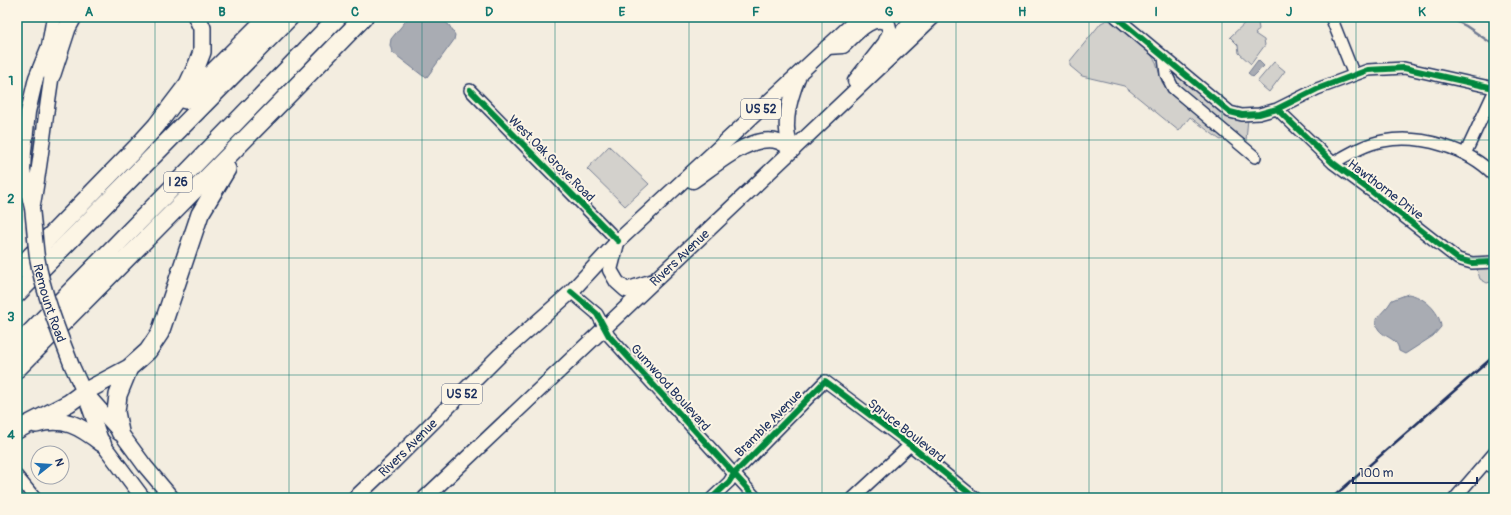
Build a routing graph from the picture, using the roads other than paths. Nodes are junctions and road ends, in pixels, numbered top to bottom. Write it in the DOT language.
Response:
graph roads {
  1 [pos="54,17"];
  2 [pos="73,17"];
  3 [pos="197,17"];
  4 [pos="268,17"];
  5 [pos="290,17"];
  6 [pos="338,17"];
  7 [pos="364,17"];
  8 [pos="860,17"];
  9 [pos="914,17"];
  10 [pos="933,17"];
  11 [pos="1116,17"];
  12 [pos="1331,17"];
  13 [pos="49,46"];
  14 [pos="827,47"];
  15 [pos="1164,57"];
  16 [pos="799,73"];
  17 [pos="52,74"];
  18 [pos="1354,75"];
  19 [pos="860,87"];
  20 [pos="1494,88"];
  21 [pos="470,90"];
  22 [pos="1494,92"];
  23 [pos="287,97"];
  24 [pos="1277,109"];
  25 [pos="827,118"];
  26 [pos="136,148"];
  27 [pos="793,150"];
  28 [pos="1465,154"];
  29 [pos="1255,158"];
  30 [pos="1333,163"];
  31 [pos="1494,175"];
  32 [pos="660,201"];
  33 [pos="32,208"];
  34 [pos="618,241"];
  35 [pos="1494,262"];
  36 [pos="17,270"];
  37 [pos="654,281"];
  38 [pos="571,292"];
  39 [pos="17,294"];
  40 [pos="605,328"];
  41 [pos="17,346"];
  42 [pos="129,368"];
  43 [pos="17,369"];
  44 [pos="825,382"];
  45 [pos="84,392"];
  46 [pos="20,429"];
  47 [pos="120,432"];
  48 [pos="102,443"];
  49 [pos="910,445"];
  50 [pos="1494,453"];
  51 [pos="394,461"];
  52 [pos="1490,465"];
  53 [pos="734,474"];
  54 [pos="17,476"];
  55 [pos="36,498"];
  56 [pos="143,498"];
  57 [pos="172,498"];
  58 [pos="355,498"];
  59 [pos="366,498"];
  60 [pos="425,498"];
  61 [pos="712,498"];
  62 [pos="756,498"];
  63 [pos="854,498"];
  64 [pos="975,498"];
  65 [pos="1455,498"];
  1 -- 13 [label="main road, Remount Road"];
  2 -- 17 [label="highway"];
  3 -- 26 [label="highway"];
  4 -- 26 [label="highway"];
  5 -- 39 [label="highway, I 26"];
  6 -- 41 [label="highway, I 26"];
  7 -- 23 [label="highway"];
  8 -- 14 [label="main road, Rivers Avenue / US 52"];
  9 -- 19 [label="main road"];
  10 -- 19 [label="main road, Rivers Avenue"];
  11 -- 15 [label="street"];
  12 -- 18 [label="street"];
  13 -- 17 [label="main road, Remount Road"];
  13 -- 33 [label="main road, Remount Road"];
  14 -- 16 [label="main road, Rivers Avenue / US 52"];
  14 -- 25 [label="main road"];
  15 -- 24 [label="street"];
  15 -- 29 [label="street"];
  16 -- 27 [label="main road"];
  16 -- 32 [label="main road, Rivers Avenue / US 52"];
  17 -- 33 [label="main road, Remount Road"];
  18 -- 20 [label="street"];
  18 -- 24 [label="street"];
  19 -- 25 [label="main road, Rivers Avenue"];
  21 -- 34 [label="street, West Oak Grove Road"];
  22 -- 28 [label="street"];
  23 -- 42 [label="highway"];
  23 -- 43 [label="highway"];
  24 -- 30 [label="street, Hawthorne Drive"];
  25 -- 27 [label="main road, Rivers Avenue"];
  26 -- 36 [label="highway"];
  27 -- 32 [label="main road"];
  27 -- 37 [label="main road, Rivers Avenue"];
  28 -- 30 [label="street, Hawthorne Drive"];
  28 -- 31 [label="street, Hawthorne Drive"];
  30 -- 35 [label="street, Hawthorne Drive"];
  32 -- 34 [label="main road, Rivers Avenue / US 52"];
  33 -- 45 [label="main road, Remount Road, bridge"];
  34 -- 37 [label="main road"];
  34 -- 38 [label="main road, Rivers Avenue / US 52"];
  37 -- 40 [label="main road, Rivers Avenue"];
  38 -- 40 [label="street, Gumwood Boulevard"];
  38 -- 51 [label="main road, Rivers Avenue / US 52"];
  40 -- 53 [label="street, Gumwood Boulevard"];
  40 -- 60 [label="main road, Rivers Avenue"];
  42 -- 45 [label="highway"];
  42 -- 47 [label="highway"];
  44 -- 49 [label="street, Spruce Boulevard"];
  44 -- 53 [label="street, Bramble Avenue"];
  45 -- 46 [label="highway"];
  45 -- 47 [label="main road, Remount Road"];
  45 -- 48 [label="main road, Remount Road"];
  46 -- 48 [label="highway"];
  47 -- 57 [label="main road, Remount Road"];
  48 -- 56 [label="main road, Remount Road"];
  49 -- 63 [label="street"];
  49 -- 64 [label="street, Spruce Boulevard"];
  50 -- 52 [label="street"];
  51 -- 58 [label="main road, Rivers Avenue / US 52"];
  51 -- 59 [label="main road"];
  52 -- 65 [label="street"];
  53 -- 61 [label="street, Bramble Avenue"];
  53 -- 62 [label="street, Gumwood Boulevard"];
  54 -- 55 [label="street"];
}
